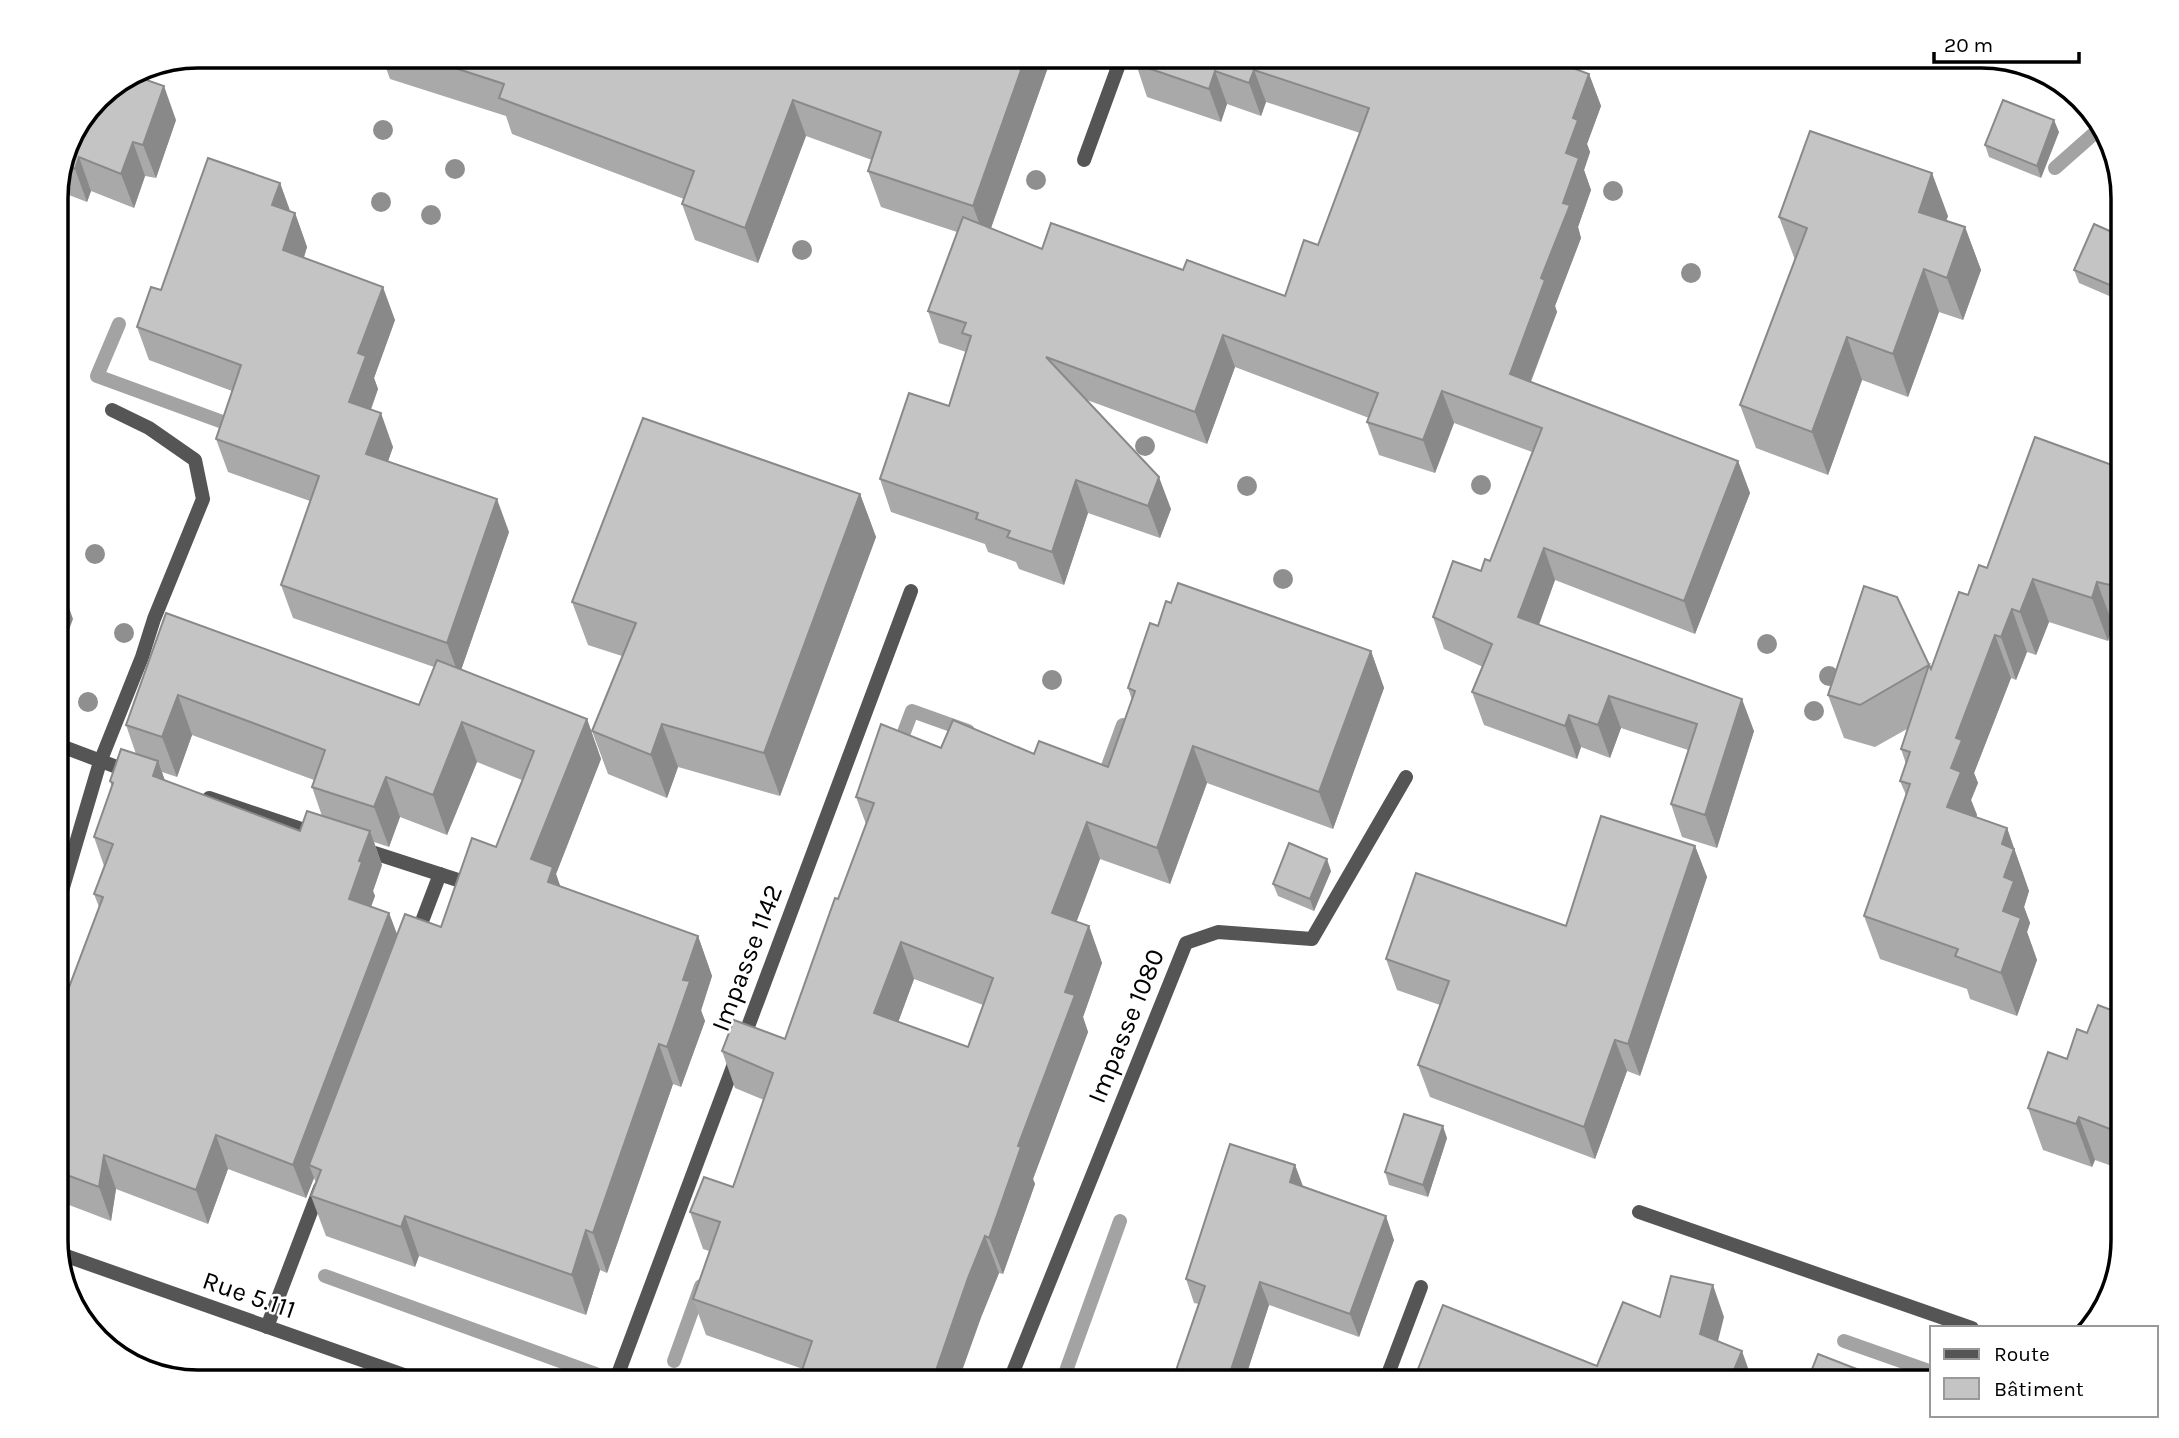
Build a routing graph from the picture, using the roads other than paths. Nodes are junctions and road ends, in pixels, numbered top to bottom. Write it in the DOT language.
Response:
graph roads {
  1 [pos="1118,68"];
  2 [pos="1084,160"];
  3 [pos="111,410"];
  4 [pos="911,591"];
  5 [pos="69,749"];
  6 [pos="100,762"];
  7 [pos="141,776"];
  8 [pos="1406,777"];
  9 [pos="193,793"];
  10 [pos="69,867"];
  11 [pos="440,874"];
  12 [pos="464,882"];
  13 [pos="410,952"];
  14 [pos="326,1172"];
  15 [pos="1639,1212"];
  16 [pos="69,1257"];
  17 [pos="1421,1287"];
  18 [pos="1966,1326"];
  19 [pos="267,1327"];
  20 [pos="390,1370"];
  21 [pos="619,1370"];
  22 [pos="1014,1370"];
  23 [pos="1390,1370"];
  1 -- 2 [label="street"];
  3 -- 6 [label="street"];
  4 -- 21 [label="street, Impasse 1142"];
  5 -- 6 [label="street"];
  6 -- 7 [label="street"];
  6 -- 10 [label="street"];
  8 -- 22 [label="street, Impasse 1080"];
  9 -- 11 [label="street"];
  11 -- 12 [label="street"];
  11 -- 13 [label="street"];
  14 -- 19 [label="street"];
  15 -- 18 [label="street"];
  16 -- 19 [label="street, Rue 5.111"];
  17 -- 23 [label="street"];
  19 -- 20 [label="street, Rue 5.111"];
}
